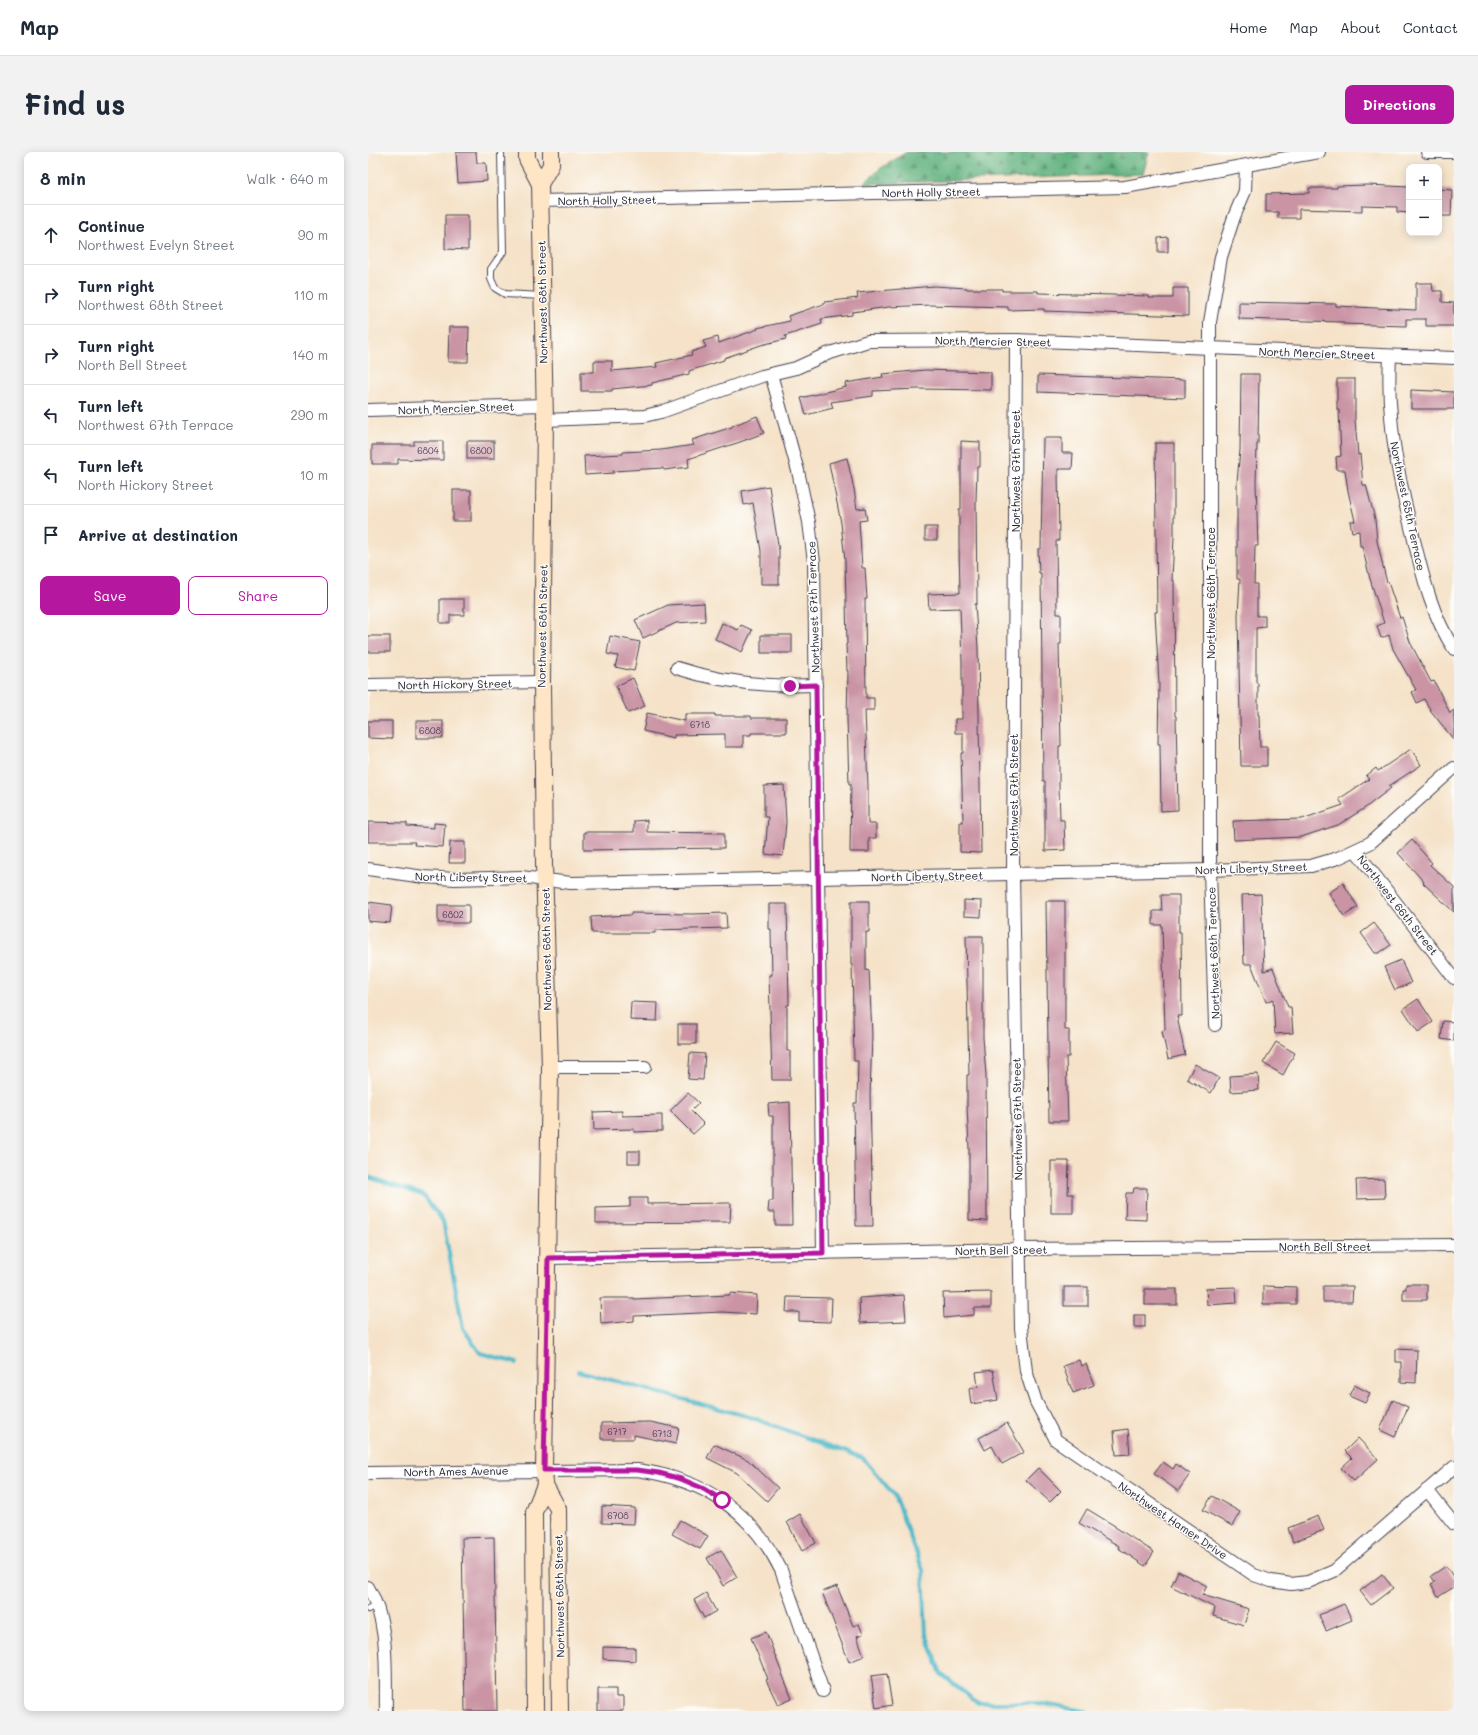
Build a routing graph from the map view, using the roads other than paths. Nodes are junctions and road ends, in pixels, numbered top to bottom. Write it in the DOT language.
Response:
graph roads {
  1 [pos="501,152"];
  2 [pos="527,152"];
  3 [pos="551,152"];
  4 [pos="1319,152"];
  5 [pos="1427,152"];
  6 [pos="1454,152"];
  7 [pos="1258,158"];
  8 [pos="1246,166"];
  9 [pos="540,184"];
  10 [pos="540,202"];
  11 [pos="542,296"];
  12 [pos="1016,340"];
  13 [pos="1210,349"];
  14 [pos="1390,356"];
  15 [pos="1454,358"];
  16 [pos="771,374"];
  17 [pos="368,410"];
  18 [pos="545,413"];
  19 [pos="1454,649"];
  20 [pos="677,668"];
  21 [pos="542,682"];
  22 [pos="368,685"];
  23 [pos="816,685"];
  24 [pos="1454,768"];
  25 [pos="1356,850"];
  26 [pos="368,869"];
  27 [pos="1210,870"];
  28 [pos="1013,874"];
  29 [pos="818,878"];
  30 [pos="545,879"];
  31 [pos="1454,978"];
  32 [pos="1215,1025"];
  33 [pos="550,1067"];
  34 [pos="645,1067"];
  35 [pos="1454,1245"];
  36 [pos="1020,1249"];
  37 [pos="823,1253"];
  38 [pos="548,1258"];
  39 [pos="1454,1467"];
  40 [pos="368,1472"];
  41 [pos="545,1478"];
  42 [pos="1427,1490"];
  43 [pos="1454,1524"];
  44 [pos="368,1587"];
  45 [pos="372,1607"];
  46 [pos="823,1691"];
  47 [pos="386,1711"];
  48 [pos="535,1711"];
  49 [pos="560,1711"];
  1 -- 11 [label="lane"];
  2 -- 9 [label="main road, Northwest 68th Street"];
  3 -- 9 [label="main road"];
  4 -- 7 [label="street, North Holly Street"];
  5 -- 6 [label="street"];
  7 -- 8 [label="street, North Holly Street"];
  8 -- 10 [label="street, North Holly Street"];
  8 -- 13 [label="street, Northwest 66th Terrace"];
  9 -- 10 [label="main road, Northwest 68th Street"];
  10 -- 11 [label="main road, Northwest 68th Street"];
  11 -- 18 [label="main road, Northwest 68th Street"];
  12 -- 13 [label="street, North Mercier Street"];
  12 -- 16 [label="street, North Mercier Street"];
  12 -- 28 [label="street, Northwest 67th Street"];
  13 -- 14 [label="street, North Mercier Street"];
  13 -- 27 [label="street, Northwest 66th Terrace"];
  14 -- 15 [label="street, North Mercier Street"];
  14 -- 19 [label="street, Northwest 65th Terrace"];
  16 -- 18 [label="street, North Mercier Street"];
  16 -- 23 [label="street, Northwest 67th Terrace"];
  17 -- 18 [label="street, North Mercier Street"];
  18 -- 21 [label="main road, Northwest 68th Street"];
  20 -- 23 [label="street"];
  21 -- 22 [label="street, North Hickory Street"];
  21 -- 30 [label="main road, Northwest 68th Street"];
  23 -- 29 [label="street, Northwest 67th Terrace"];
  24 -- 25 [label="street, North Liberty Street"];
  25 -- 27 [label="street, North Liberty Street"];
  25 -- 31 [label="street, Northwest 66th Street"];
  26 -- 30 [label="street, North Liberty Street"];
  27 -- 28 [label="street, North Liberty Street"];
  27 -- 32 [label="street, Northwest 66th Terrace"];
  28 -- 29 [label="street, North Liberty Street"];
  28 -- 36 [label="street, Northwest 67th Street"];
  29 -- 30 [label="street, North Liberty Street"];
  29 -- 37 [label="street, Northwest 67th Terrace"];
  30 -- 33 [label="main road, Northwest 68th Street"];
  33 -- 34 [label="street"];
  33 -- 38 [label="main road, Northwest 68th Street"];
  35 -- 36 [label="street, North Bell Street"];
  36 -- 37 [label="street, North Bell Street"];
  36 -- 42 [label="street, Northwest Hamer Drive"];
  37 -- 38 [label="street, North Bell Street"];
  38 -- 41 [label="main road, Northwest 68th Street"];
  39 -- 42 [label="street, Northwest Hamer Drive"];
  40 -- 41 [label="street, North Ames Avenue"];
  41 -- 46 [label="street, North Ames Avenue"];
  41 -- 48 [label="main road, Northwest 68th Street"];
  41 -- 49 [label="main road, Northwest 68th Street"];
  42 -- 43 [label="street"];
  44 -- 45 [label="street"];
  45 -- 47 [label="street"];
}
